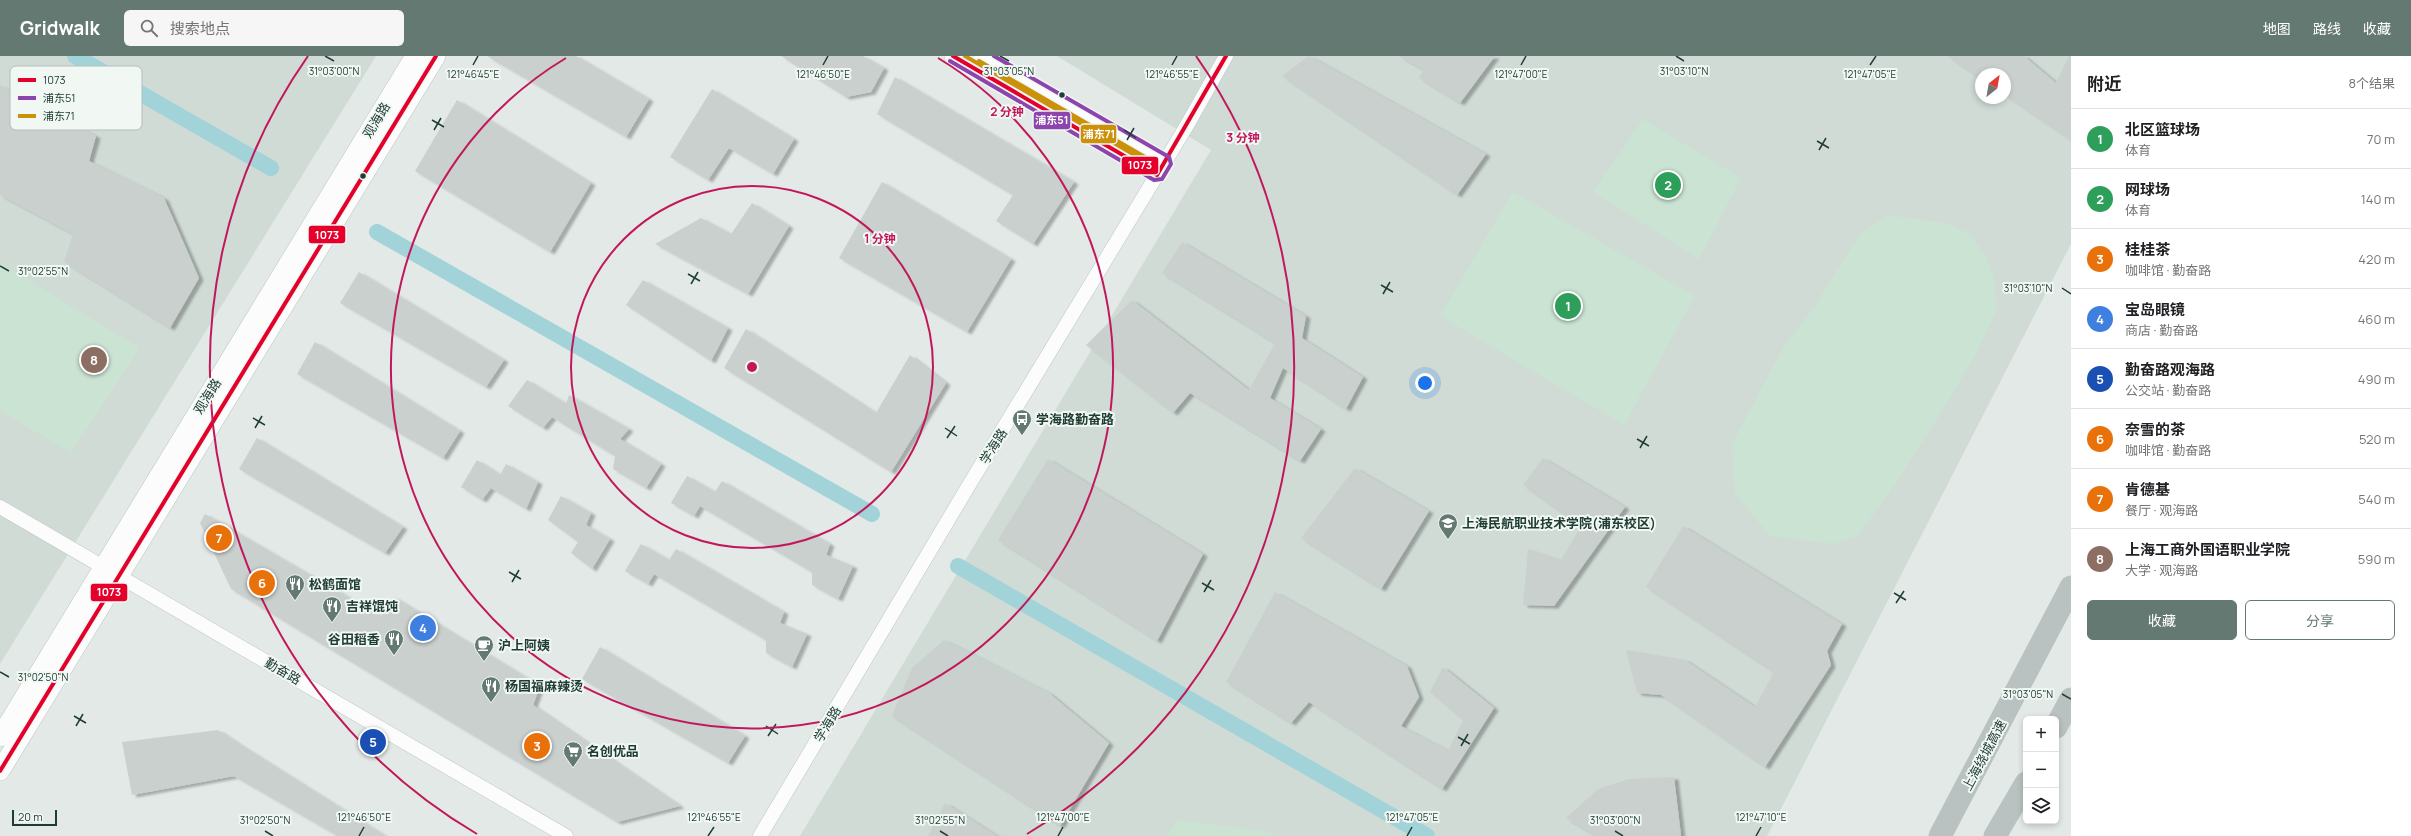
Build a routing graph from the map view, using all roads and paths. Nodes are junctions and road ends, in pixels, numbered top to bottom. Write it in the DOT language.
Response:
graph roads {
  1 [pos="416,56"];
  2 [pos="436,56"];
  3 [pos="953,56"];
  4 [pos="982,56"];
  5 [pos="1226,56"];
  6 [pos="1161,169"];
  7 [pos="0,507"];
  8 [pos="110,571"];
  9 [pos="2071,587"];
  10 [pos="2071,699"];
  11 [pos="2059,721"];
  12 [pos="0,737"];
  13 [pos="0,772"];
  14 [pos="2023,788"];
  15 [pos="566,836"];
  16 [pos="760,836"];
  17 [pos="1940,836"];
  18 [pos="1995,836"];
  1 -- 8 [label="main road, 观海路"];
  2 -- 8 [label="main road, 观海路"];
  3 -- 6 [label="street"];
  4 -- 6 [label="street"];
  5 -- 6 [label="street, 学海路"];
  6 -- 16 [label="street, 学海路"];
  7 -- 8 [label="street, 勤奋路"];
  8 -- 12 [label="main road, 观海路"];
  8 -- 13 [label="main road, 观海路"];
  8 -- 15 [label="street, 勤奋路"];
  9 -- 17 [label="highway, 上海绕城高速"];
  10 -- 11 [label="highway"];
  14 -- 18 [label="highway"];
}
